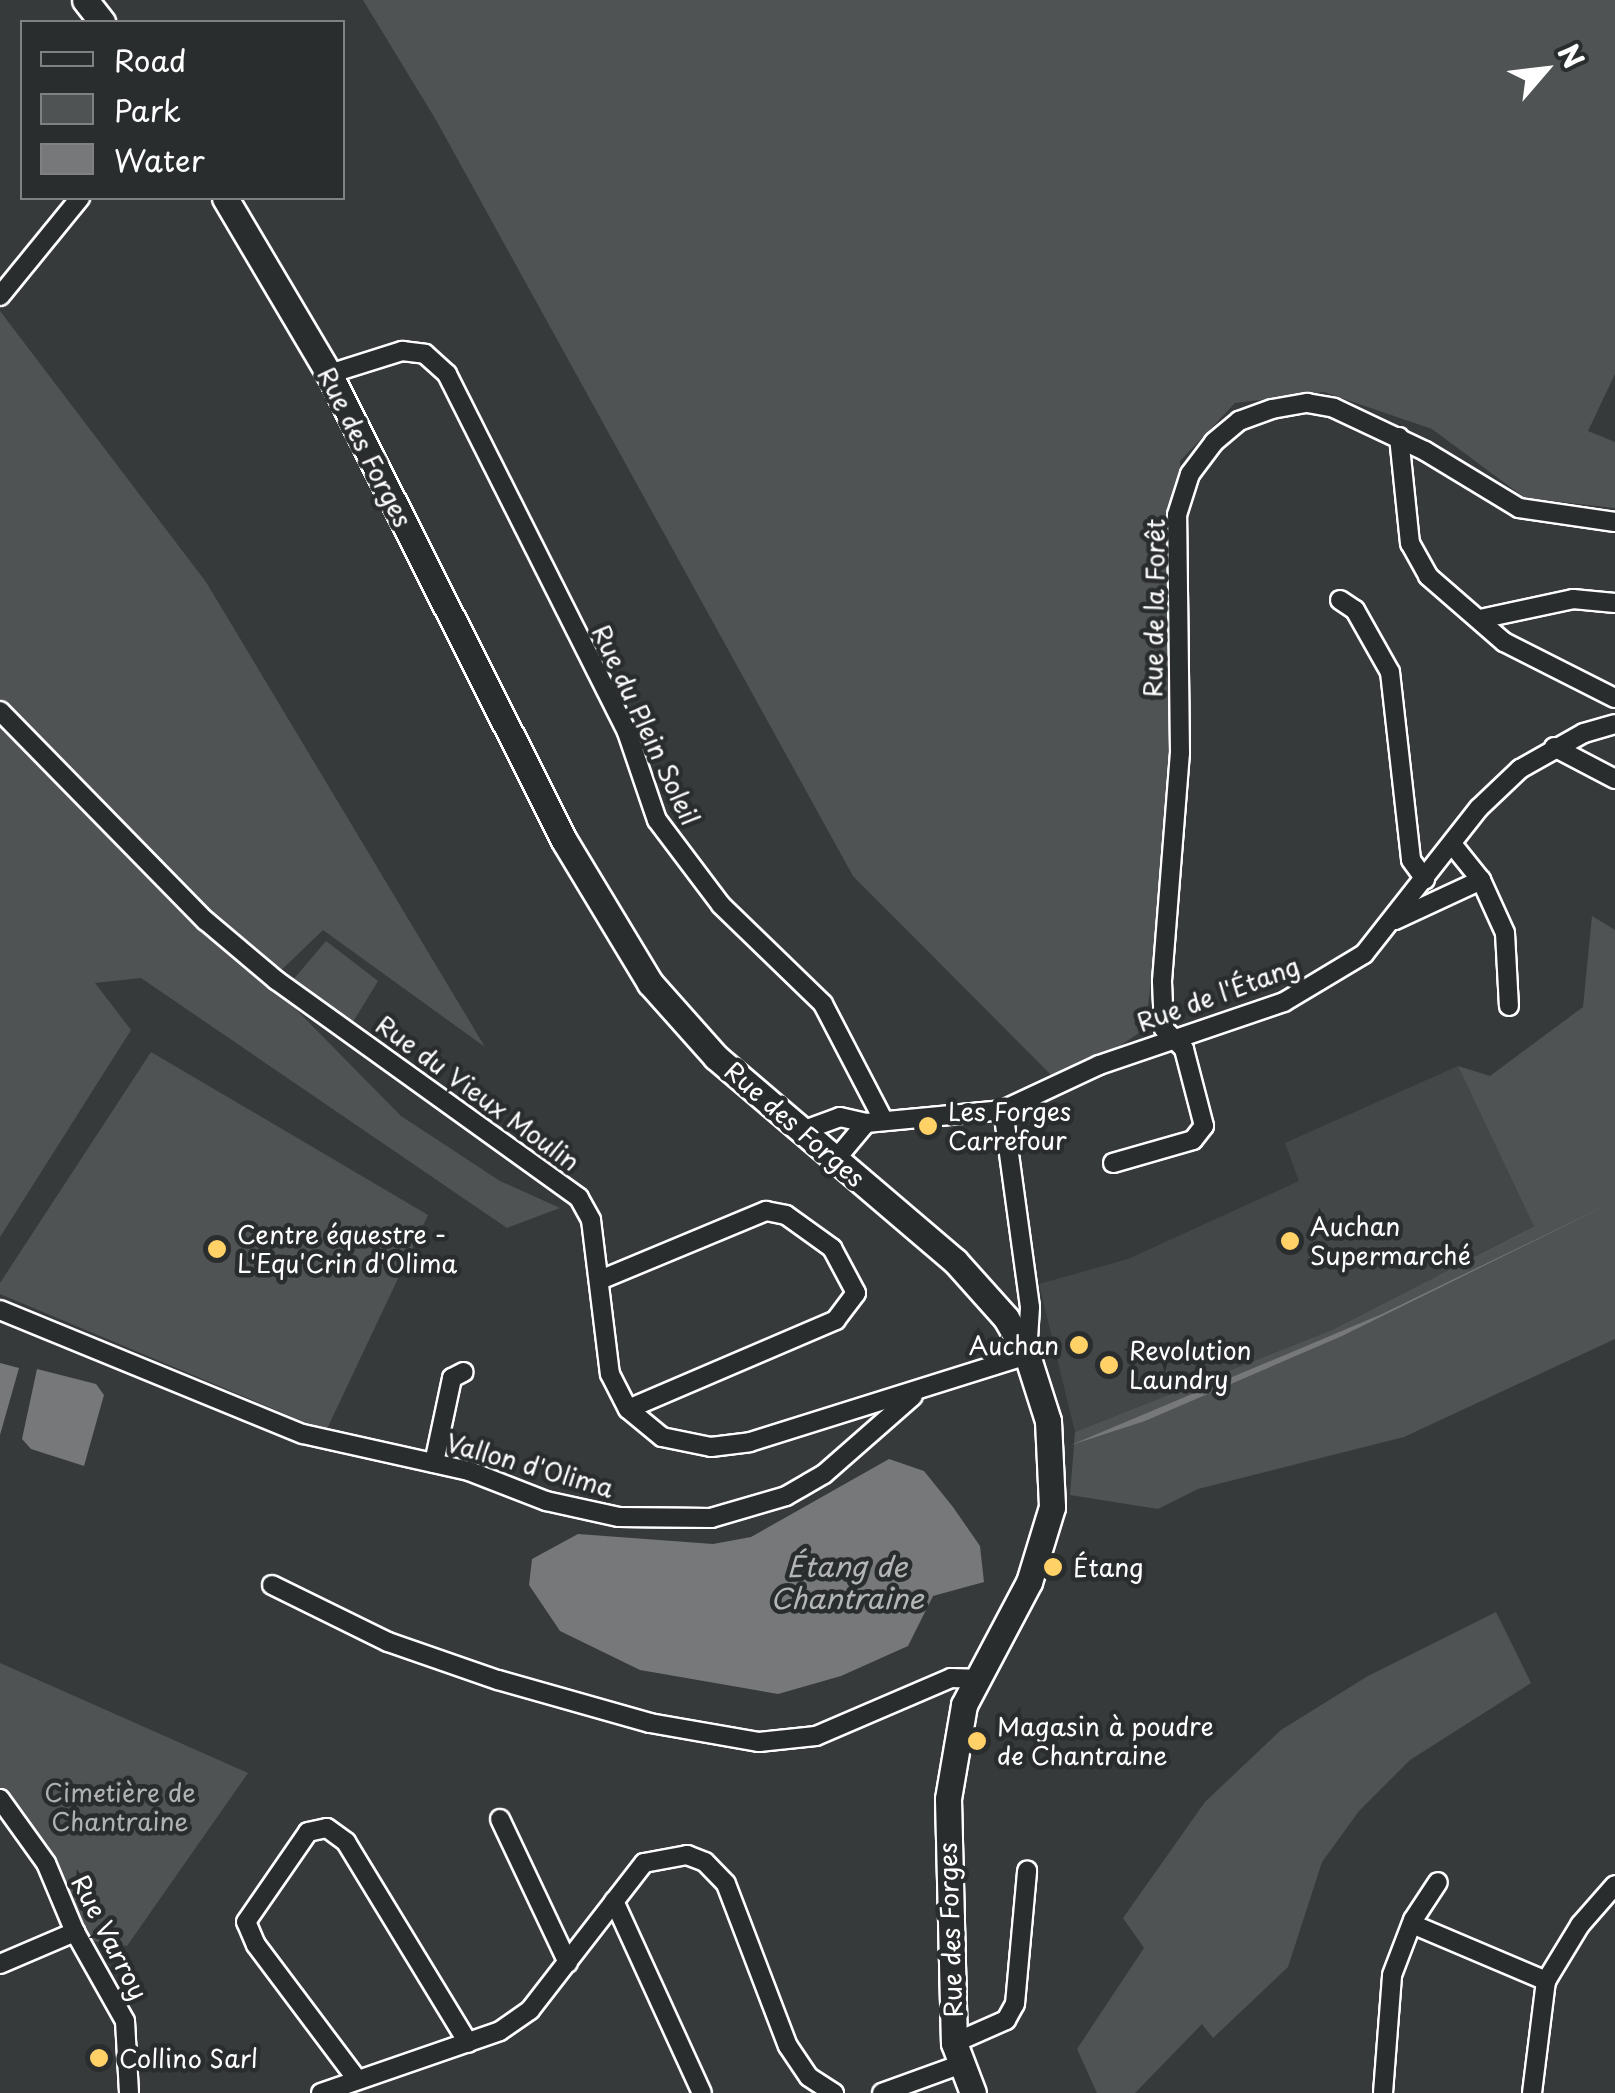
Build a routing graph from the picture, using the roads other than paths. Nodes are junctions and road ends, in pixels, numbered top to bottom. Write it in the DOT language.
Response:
graph roads {
  1 [pos="85,0"];
  2 [pos="100,20"];
  3 [pos="78,200"];
  4 [pos="226,200"];
  5 [pos="0,296"];
  6 [pos="329,374"];
  7 [pos="1399,437"];
  8 [pos="1615,522"];
  9 [pos="1340,600"];
  10 [pos="1615,603"];
  11 [pos="1480,618"];
  12 [pos="1615,698"];
  13 [pos="0,711"];
  14 [pos="1615,724"];
  15 [pos="1554,748"];
  16 [pos="1615,779"];
  17 [pos="1452,844"];
  18 [pos="1424,879"];
  19 [pos="1481,880"];
  20 [pos="1392,921"];
  21 [pos="1509,1006"];
  22 [pos="1172,1037"];
  23 [pos="1002,1110"];
  24 [pos="875,1122"];
  25 [pos="802,1131"];
  26 [pos="836,1159"];
  27 [pos="1113,1163"];
  28 [pos="600,1280"];
  29 [pos="0,1310"];
  30 [pos="1027,1355"];
  31 [pos="464,1372"];
  32 [pos="921,1389"];
  33 [pos="628,1409"];
  34 [pos="434,1463"];
  35 [pos="272,1585"];
  36 [pos="974,1679"];
  37 [pos="0,1799"];
  38 [pos="500,1818"];
  39 [pos="1027,1871"];
  40 [pos="1438,1882"];
  41 [pos="1615,1886"];
  42 [pos="614,1901"];
  43 [pos="1412,1924"];
  44 [pos="75,1932"];
  45 [pos="568,1963"];
  46 [pos="0,1964"];
  47 [pos="1546,1981"];
  48 [pos="468,2044"];
  49 [pos="956,2054"];
  50 [pos="356,2078"];
  51 [pos="701,2092"];
  52 [pos="130,2093"];
  53 [pos="321,2093"];
  54 [pos="834,2093"];
  55 [pos="882,2093"];
  56 [pos="973,2093"];
  57 [pos="1383,2093"];
  58 [pos="1532,2093"];
  1 -- 2 [label="main road"];
  3 -- 5 [label="street"];
  4 -- 6 [label="main road, Rue des Forges"];
  6 -- 24 [label="street, Rue du Plein Soleil"];
  6 -- 25 [label="main road, Rue des Forges"];
  7 -- 8 [label="street, Rue de la Forêt"];
  7 -- 11 [label="street"];
  7 -- 22 [label="street, Rue de la Forêt"];
  9 -- 18 [label="street"];
  10 -- 11 [label="street"];
  11 -- 12 [label="street"];
  13 -- 28 [label="street, Rue du Vieux Moulin"];
  14 -- 15 [label="street, Rue de l'Étang"];
  15 -- 16 [label="street"];
  15 -- 17 [label="street, Rue de l'Étang"];
  17 -- 18 [label="street, Rue de l'Étang"];
  17 -- 19 [label="street"];
  18 -- 20 [label="street, Rue de l'Étang"];
  19 -- 20 [label="street"];
  19 -- 21 [label="street"];
  20 -- 22 [label="street, Rue de l'Étang"];
  22 -- 23 [label="street, Rue de l'Étang"];
  22 -- 27 [label="street, Rue de la Forêt"];
  23 -- 24 [label="street, Rue de l'Étang"];
  23 -- 30 [label="street"];
  24 -- 25 [label="street, Rue de l'Étang"];
  24 -- 26 [label="street"];
  25 -- 26 [label="main road, Rue des Forges"];
  26 -- 30 [label="main road, Rue des Forges"];
  28 -- 33 [label="street, Rue du Vieux Moulin"];
  28 -- 33 [label="street"];
  29 -- 34 [label="street, Vallon d'Olima"];
  30 -- 32 [label="street, Vallon d'Olima"];
  30 -- 36 [label="main road, Rue des Forges"];
  31 -- 34 [label="street"];
  32 -- 33 [label="street"];
  32 -- 34 [label="street, Vallon d'Olima"];
  35 -- 36 [label="street"];
  36 -- 49 [label="main road, Rue des Forges"];
  37 -- 44 [label="street, Rue Varroy"];
  38 -- 45 [label="street"];
  39 -- 49 [label="street"];
  40 -- 43 [label="street"];
  41 -- 47 [label="street"];
  42 -- 45 [label="street"];
  42 -- 51 [label="street"];
  42 -- 54 [label="street"];
  43 -- 47 [label="street"];
  43 -- 57 [label="street"];
  44 -- 46 [label="street"];
  44 -- 52 [label="street, Rue Varroy"];
  45 -- 48 [label="street"];
  47 -- 58 [label="street"];
  48 -- 50 [label="street"];
  48 -- 50 [label="street"];
  49 -- 55 [label="street"];
  49 -- 56 [label="main road, Rue des Forges"];
  50 -- 53 [label="street"];
}
